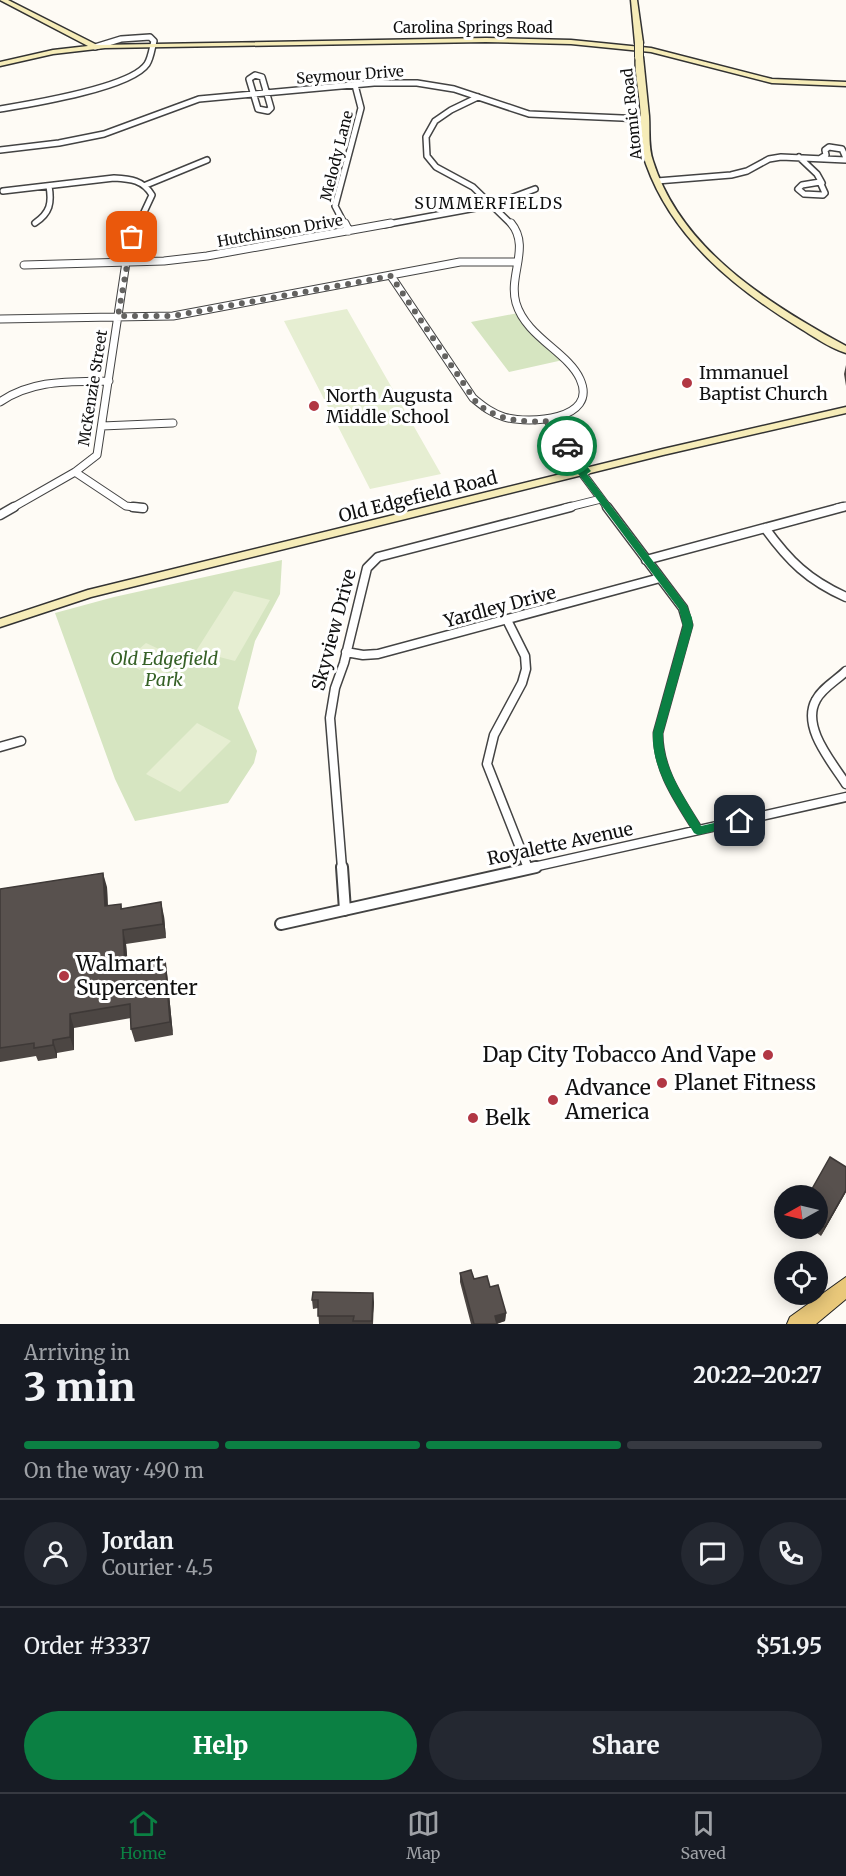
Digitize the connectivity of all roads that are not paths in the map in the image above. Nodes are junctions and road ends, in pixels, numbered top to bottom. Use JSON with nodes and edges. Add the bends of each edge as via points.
{"nodes":[{"id":1,"x":3,"y":0,"type":"edge"},
{"id":2,"x":634,"y":0,"type":"edge"},
{"id":3,"x":153,"y":45,"type":"junction"},
{"id":4,"x":95,"y":46,"type":"junction"},
{"id":5,"x":0,"y":64,"type":"edge"},
{"id":6,"x":846,"y":84,"type":"edge"},
{"id":7,"x":355,"y":85,"type":"junction"},
{"id":8,"x":267,"y":93,"type":"junction"},
{"id":9,"x":254,"y":94,"type":"junction"},
{"id":10,"x":478,"y":97,"type":"junction"},
{"id":11,"x":0,"y":109,"type":"edge"},
{"id":12,"x":645,"y":119,"type":"junction"},
{"id":13,"x":0,"y":150,"type":"edge"},
{"id":14,"x":799,"y":157,"type":"junction"},
{"id":15,"x":820,"y":158,"type":"junction"},
{"id":16,"x":846,"y":159,"type":"edge"},
{"id":17,"x":207,"y":160,"type":"dead end"},
{"id":18,"x":656,"y":178,"type":"junction"},
{"id":19,"x":822,"y":183,"type":"dead end"},
{"id":20,"x":146,"y":185,"type":"junction"},
{"id":21,"x":49,"y":186,"type":"junction"},
{"id":22,"x":535,"y":189,"type":"dead end"},
{"id":23,"x":3,"y":191,"type":"dead end"},
{"id":24,"x":492,"y":205,"type":"junction"},
{"id":25,"x":35,"y":223,"type":"dead end"},
{"id":26,"x":349,"y":231,"type":"junction"},
{"id":27,"x":126,"y":262,"type":"junction"},
{"id":28,"x":517,"y":262,"type":"junction"},
{"id":29,"x":24,"y":265,"type":"dead end"},
{"id":30,"x":391,"y":276,"type":"junction"},
{"id":31,"x":118,"y":316,"type":"junction"},
{"id":32,"x":0,"y":319,"type":"edge"},
{"id":33,"x":846,"y":350,"type":"edge"},
{"id":34,"x":108,"y":381,"type":"junction"},
{"id":35,"x":0,"y":402,"type":"edge"},
{"id":36,"x":846,"y":410,"type":"edge"},
{"id":37,"x":548,"y":421,"type":"junction"},
{"id":38,"x":173,"y":423,"type":"dead end"},
{"id":39,"x":102,"y":426,"type":"junction"},
{"id":40,"x":75,"y":472,"type":"junction"},
{"id":41,"x":584,"y":472,"type":"junction"},
{"id":42,"x":601,"y":499,"type":"junction"},
{"id":43,"x":846,"y":506,"type":"edge"},
{"id":44,"x":143,"y":508,"type":"dead end"},
{"id":45,"x":0,"y":514,"type":"edge"},
{"id":46,"x":765,"y":528,"type":"junction"},
{"id":47,"x":646,"y":560,"type":"junction"},
{"id":48,"x":660,"y":578,"type":"junction"},
{"id":49,"x":846,"y":597,"type":"edge"},
{"id":50,"x":507,"y":620,"type":"junction"},
{"id":51,"x":0,"y":623,"type":"edge"},
{"id":52,"x":346,"y":652,"type":"junction"},
{"id":53,"x":846,"y":671,"type":"edge"},
{"id":54,"x":21,"y":741,"type":"dead end"},
{"id":55,"x":0,"y":747,"type":"edge"},
{"id":56,"x":846,"y":784,"type":"edge"},
{"id":57,"x":846,"y":797,"type":"edge"},
{"id":58,"x":698,"y":830,"type":"junction"},
{"id":59,"x":528,"y":868,"type":"junction"},
{"id":60,"x":345,"y":910,"type":"junction"},
{"id":61,"x":280,"y":924,"type":"dead end"},
{"id":62,"x":846,"y":1287,"type":"edge"},
{"id":63,"x":797,"y":1324,"type":"edge"}],
"edges":[{"from":1,"to":4,"type":"street"},
{"from":2,"to":12,"type":"street","name":"Atomic Road","bridge":true},
{"from":3,"to":4,"type":"street","name":"Carolina Springs Road"},
{"from":3,"to":6,"type":"street","name":"Carolina Springs Road","via":[[571,42],[651,50],[762,79]]},
{"from":3,"to":11,"type":"street","via":[[147,64],[131,76],[51,102]]},
{"from":4,"to":5,"type":"street","name":"Carolina Springs Road"},
{"from":7,"to":8,"type":"street","name":"Seymour Drive"},
{"from":7,"to":10,"type":"street","name":"Seymour Drive","via":[[423,83]]},
{"from":7,"to":26,"type":"street","name":"Melody Lane","via":[[361,108],[335,206]]},
{"from":8,"to":9,"type":"street","name":"Seymour Drive"},
{"from":8,"to":9,"type":"street","via":[[271,108],[266,111],[258,109]]},
{"from":8,"to":9,"type":"street","via":[[262,77],[255,75],[249,79]]},
{"from":9,"to":13,"type":"street","name":"Seymour Drive","via":[[187,101],[106,134]]},
{"from":10,"to":12,"type":"street","name":"Seymour Drive","via":[[529,114]]},
{"from":10,"to":24,"type":"street","via":[[447,112],[432,125],[426,137],[427,155],[436,167],[466,181]]},
{"from":12,"to":18,"type":"street","name":"Atomic Road","via":[[649,162]]},
{"from":14,"to":15,"type":"street"},
{"from":14,"to":18,"type":"street","via":[[770,159],[731,175]]},
{"from":14,"to":19,"type":"street"},
{"from":15,"to":16,"type":"street"},
{"from":15,"to":16,"type":"street","via":[[829,147],[842,149]]},
{"from":17,"to":20,"type":"street"},
{"from":18,"to":33,"type":"street","name":"Atomic Road","via":[[688,232],[735,278],[775,308]]},
{"from":20,"to":21,"type":"street","via":[[119,178]]},
{"from":20,"to":27,"type":"street","name":"McKenzie Street","via":[[152,197],[132,237]]},
{"from":21,"to":23,"type":"street"},
{"from":21,"to":25,"type":"street","via":[[51,206]]},
{"from":22,"to":24,"type":"street","name":"Hutchinson Drive"},
{"from":24,"to":26,"type":"street","name":"Hutchinson Drive"},
{"from":24,"to":28,"type":"street","via":[[518,232]]},
{"from":26,"to":27,"type":"street","name":"Hutchinson Drive","via":[[193,259]]},
{"from":27,"to":29,"type":"street","name":"Hutchinson Drive"},
{"from":27,"to":31,"type":"street","name":"McKenzie Street"},
{"from":28,"to":30,"type":"street","via":[[460,262]]},
{"from":28,"to":37,"type":"street","via":[[514,289],[519,310],[576,373],[583,386],[578,404]]},
{"from":30,"to":31,"type":"street","via":[[173,316]]},
{"from":30,"to":37,"type":"street","via":[[480,406],[510,419]]},
{"from":31,"to":32,"type":"street"},
{"from":31,"to":34,"type":"street","name":"McKenzie Street"},
{"from":34,"to":35,"type":"street","via":[[31,386]]},
{"from":34,"to":39,"type":"street","name":"McKenzie Street"},
{"from":36,"to":41,"type":"street","name":"Old Edgefield Road"},
{"from":37,"to":41,"type":"street"},
{"from":38,"to":39,"type":"street"},
{"from":39,"to":40,"type":"street","name":"McKenzie Street","via":[[97,455]]},
{"from":40,"to":44,"type":"street","via":[[126,506]]},
{"from":40,"to":45,"type":"street","name":"McKenzie Street"},
{"from":41,"to":42,"type":"street"},
{"from":41,"to":51,"type":"street","name":"Old Edgefield Road","via":[[70,599]]},
{"from":42,"to":47,"type":"street"},
{"from":42,"to":52,"type":"street","name":"Skyview Drive","via":[[378,557],[365,572]]},
{"from":43,"to":46,"type":"street"},
{"from":46,"to":47,"type":"street"},
{"from":46,"to":49,"type":"street","via":[[798,570]]},
{"from":47,"to":48,"type":"street"},
{"from":48,"to":50,"type":"street","name":"Yardley Drive"},
{"from":48,"to":58,"type":"street","via":[[683,608],[688,626],[658,733],[658,750],[663,767]]},
{"from":50,"to":52,"type":"street","name":"Yardley Drive","via":[[378,654]]},
{"from":50,"to":59,"type":"street","via":[[525,656],[526,669],[494,735],[486,764]]},
{"from":52,"to":60,"type":"street","name":"Skyview Drive","via":[[330,718]]},
{"from":53,"to":56,"type":"street","via":[[816,700],[811,718],[814,731]]},
{"from":54,"to":55,"type":"street"},
{"from":57,"to":58,"type":"street","name":"Royalette Avenue"},
{"from":58,"to":59,"type":"street","name":"Royalette Avenue"},
{"from":59,"to":60,"type":"street","name":"Royalette Avenue"},
{"from":60,"to":61,"type":"street","name":"Royalette Avenue"},
{"from":62,"to":63,"type":"main road"}]}
